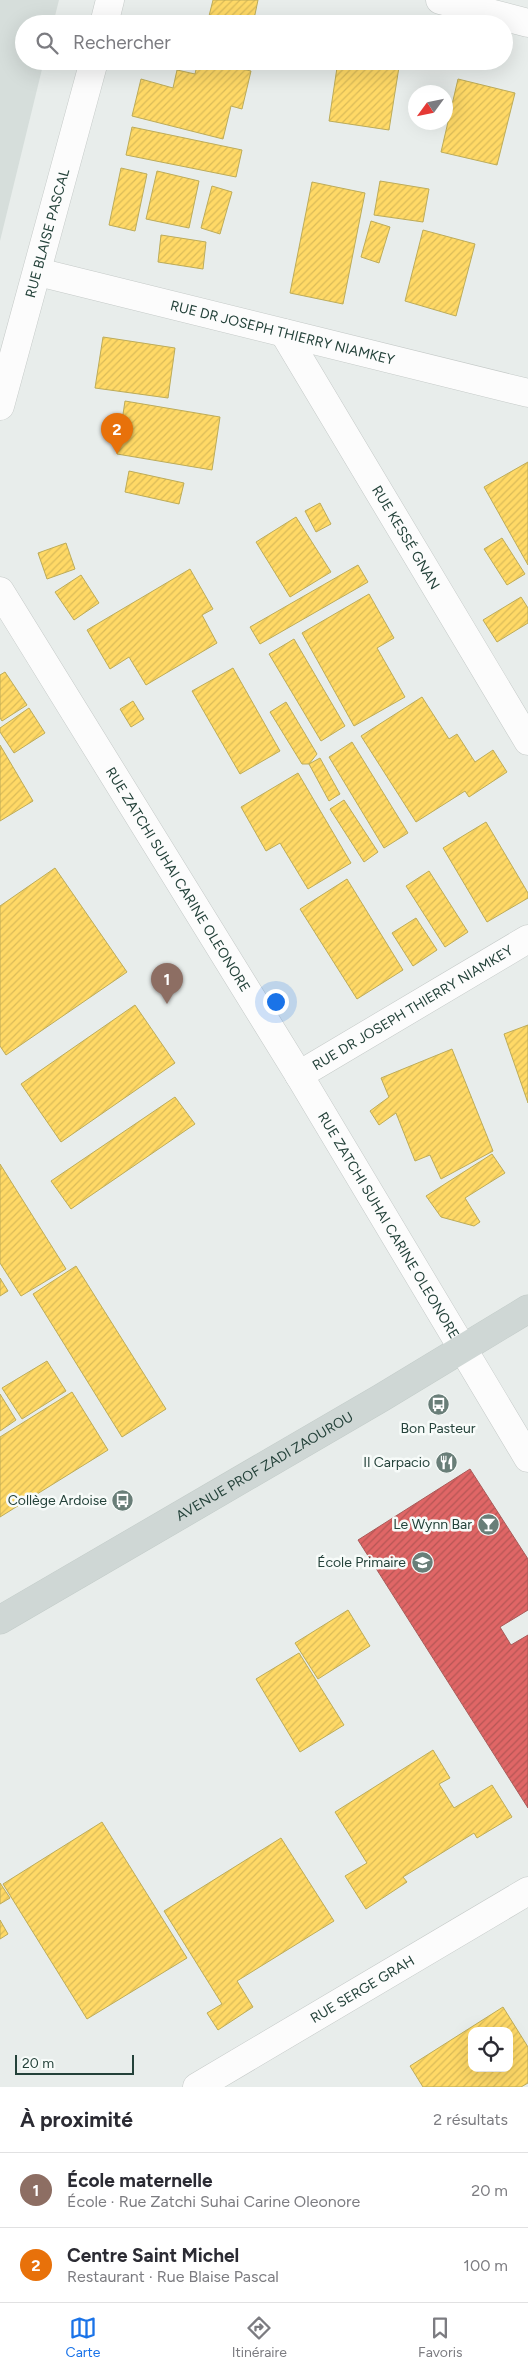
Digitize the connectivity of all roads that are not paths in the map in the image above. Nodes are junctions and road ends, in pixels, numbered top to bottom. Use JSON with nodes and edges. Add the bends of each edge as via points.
{"nodes":[{"id":1,"x":110,"y":0,"type":"edge"},
{"id":2,"x":440,"y":0,"type":"edge"},
{"id":3,"x":106,"y":15,"type":"edge"},
{"id":4,"x":497,"y":15,"type":"edge"},
{"id":5,"x":513,"y":19,"type":"edge"},
{"id":6,"x":528,"y":23,"type":"edge"},
{"id":7,"x":92,"y":70,"type":"edge"},
{"id":8,"x":38,"y":272,"type":"junction"},
{"id":9,"x":284,"y":333,"type":"junction"},
{"id":10,"x":528,"y":393,"type":"edge"},
{"id":11,"x":0,"y":406,"type":"edge"},
{"id":12,"x":0,"y":591,"type":"edge"},
{"id":13,"x":528,"y":740,"type":"edge"},
{"id":14,"x":528,"y":939,"type":"edge"},
{"id":15,"x":299,"y":1075,"type":"junction"},
{"id":16,"x":528,"y":1309,"type":"edge"},
{"id":17,"x":463,"y":1348,"type":"junction"},
{"id":18,"x":528,"y":1458,"type":"edge"},
{"id":19,"x":0,"y":1620,"type":"edge"},
{"id":20,"x":528,"y":1891,"type":"edge"},
{"id":21,"x":197,"y":2087,"type":"edge"}],
"edges":[{"from":1,"to":3,"type":"street"},
{"from":2,"to":4,"type":"street"},
{"from":5,"to":6,"type":"street"},
{"from":7,"to":8,"type":"street","name":"RUE BLAISE PASCAL"},
{"from":8,"to":9,"type":"street","name":"RUE DR JOSEPH THIERRY NIAMKEY"},
{"from":8,"to":11,"type":"street","name":"RUE BLAISE PASCAL"},
{"from":9,"to":10,"type":"street","name":"RUE DR JOSEPH THIERRY NIAMKEY"},
{"from":9,"to":13,"type":"street","name":"RUE KESSÉ GNAN"},
{"from":12,"to":15,"type":"street","name":"RUE ZATCHI SUHAI CARINE OLEONORE"},
{"from":14,"to":15,"type":"street","name":"RUE DR JOSEPH THIERRY NIAMKEY"},
{"from":15,"to":17,"type":"street","name":"RUE ZATCHI SUHAI CARINE OLEONORE"},
{"from":16,"to":17,"type":"main road","name":"AVENUE PROF ZADI ZAOUROU"},
{"from":17,"to":18,"type":"street","name":"RUE ZATCHI SUHAI CARINE OLEONORE"},
{"from":17,"to":19,"type":"main road","name":"AVENUE PROF ZADI ZAOUROU"},
{"from":20,"to":21,"type":"street","name":"RUE SERGE GRAH"}]}
